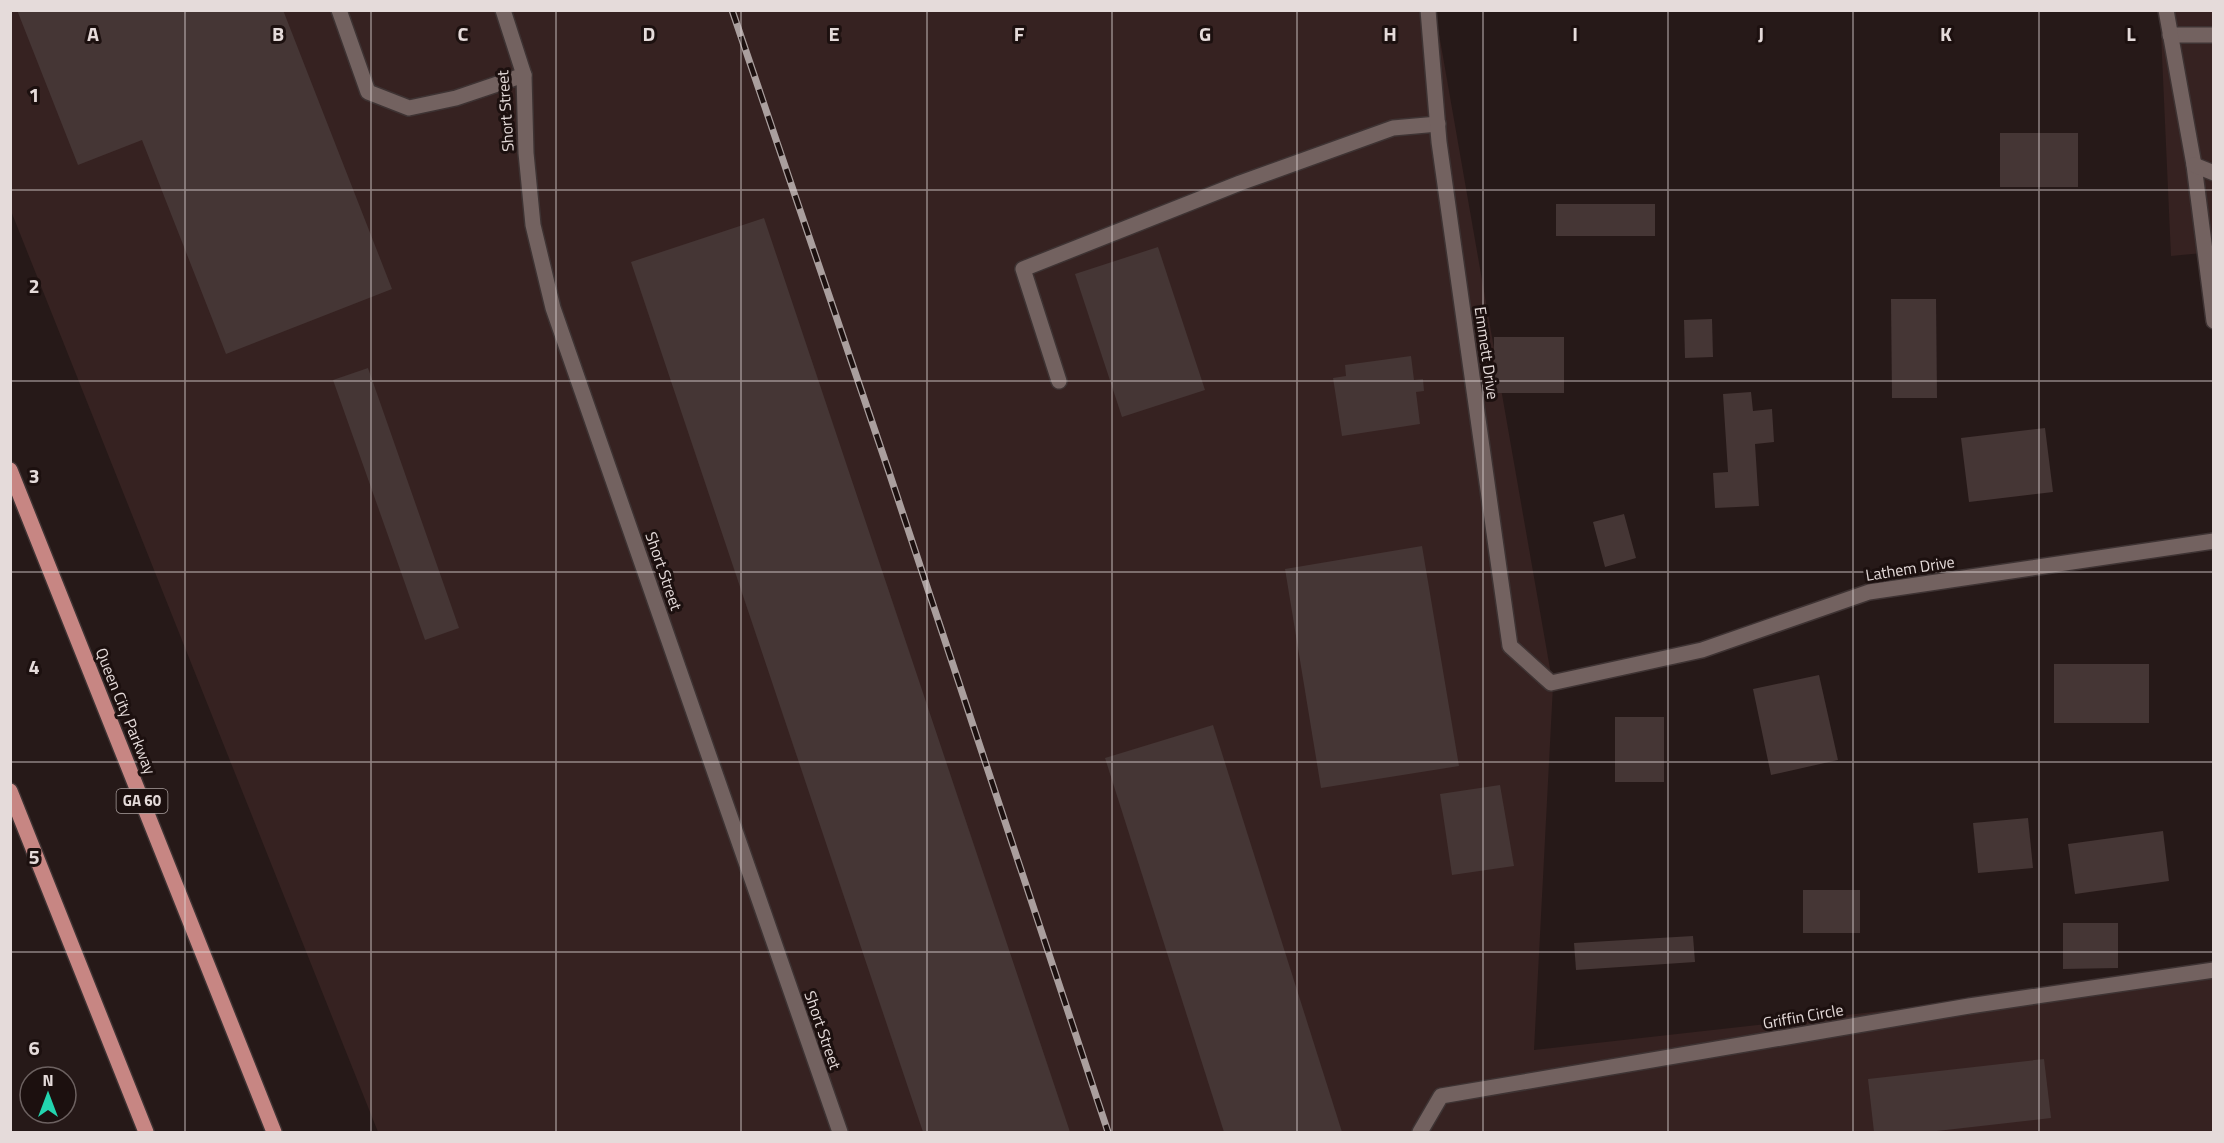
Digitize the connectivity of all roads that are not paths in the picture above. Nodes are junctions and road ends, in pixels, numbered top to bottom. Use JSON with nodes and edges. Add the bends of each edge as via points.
{"nodes":[{"id":1,"x":339,"y":10,"type":"edge"},
{"id":2,"x":503,"y":10,"type":"edge"},
{"id":3,"x":1428,"y":10,"type":"edge"},
{"id":4,"x":2166,"y":10,"type":"edge"},
{"id":5,"x":2170,"y":35,"type":"junction"},
{"id":6,"x":2214,"y":35,"type":"edge"},
{"id":7,"x":524,"y":75,"type":"junction"},
{"id":8,"x":1438,"y":124,"type":"junction"},
{"id":9,"x":2194,"y":165,"type":"junction"},
{"id":10,"x":2214,"y":173,"type":"edge"},
{"id":11,"x":2214,"y":321,"type":"edge"},
{"id":12,"x":1059,"y":381,"type":"dead end"},
{"id":13,"x":10,"y":470,"type":"edge"},
{"id":14,"x":2214,"y":541,"type":"edge"},
{"id":15,"x":1551,"y":682,"type":"joint"},
{"id":16,"x":10,"y":791,"type":"edge"},
{"id":17,"x":2214,"y":970,"type":"edge"},
{"id":18,"x":146,"y":1132,"type":"edge"},
{"id":19,"x":274,"y":1132,"type":"edge"},
{"id":20,"x":840,"y":1132,"type":"edge"},
{"id":21,"x":1420,"y":1132,"type":"edge"}],
"edges":[{"from":1,"to":7,"type":"street","via":[[368,92],[409,108],[456,98]]},
{"from":2,"to":7,"type":"street","name":"Short Street"},
{"from":3,"to":8,"type":"street","name":"Emmett Drive"},
{"from":4,"to":5,"type":"street"},
{"from":5,"to":6,"type":"street"},
{"from":5,"to":9,"type":"street"},
{"from":7,"to":20,"type":"street","name":"Short Street","via":[[532,225],[554,308]]},
{"from":8,"to":12,"type":"street","via":[[1393,128],[1240,183],[1023,269]]},
{"from":8,"to":15,"type":"street","name":"Emmett Drive","via":[[1510,646]]},
{"from":9,"to":10,"type":"street"},
{"from":9,"to":11,"type":"street"},
{"from":13,"to":19,"type":"main road","name":"Queen City Parkway","number":"GA 60"},
{"from":14,"to":15,"type":"street","name":"Lathem Drive","via":[[1869,592],[1702,650]]},
{"from":16,"to":18,"type":"main road"},
{"from":17,"to":21,"type":"street","name":"Griffin Circle","via":[[1969,1006],[1441,1096]]}]}
